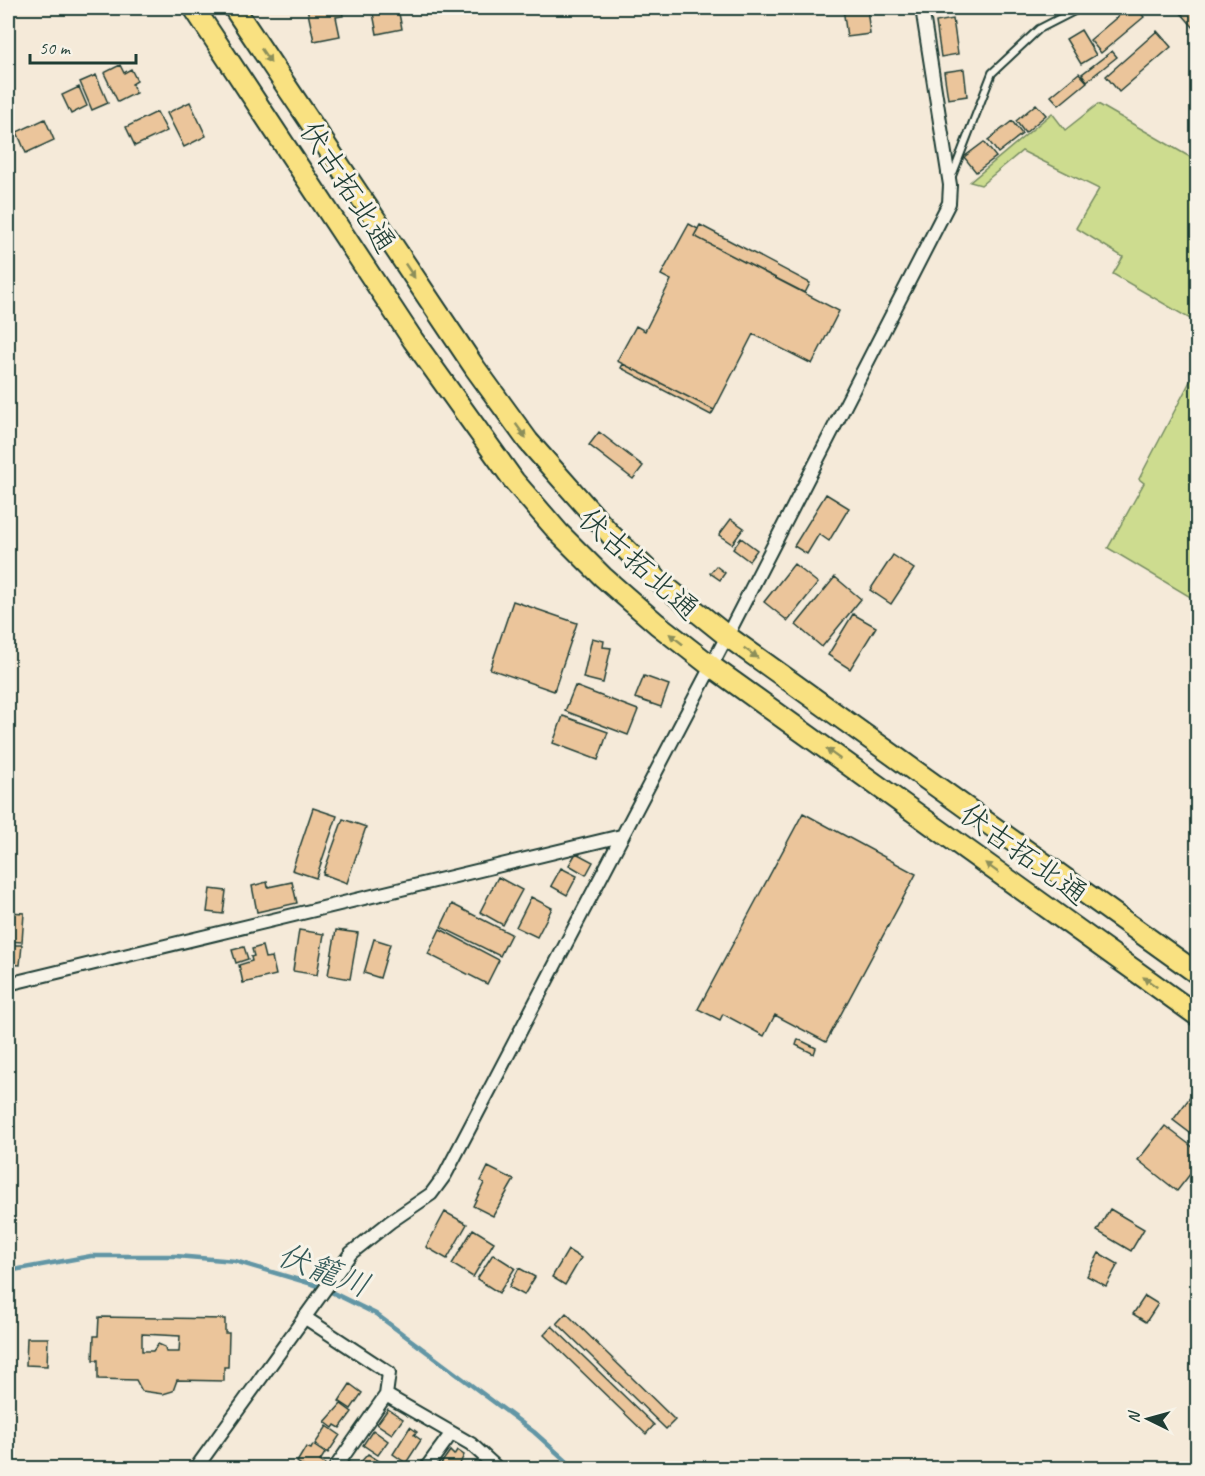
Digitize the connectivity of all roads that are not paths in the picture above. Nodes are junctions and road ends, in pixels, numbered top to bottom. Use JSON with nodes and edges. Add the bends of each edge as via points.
{"nodes":[{"id":1,"x":194,"y":8,"type":"edge"},
{"id":2,"x":234,"y":8,"type":"edge"},
{"id":3,"x":922,"y":8,"type":"edge"},
{"id":4,"x":1080,"y":8,"type":"edge"},
{"id":5,"x":950,"y":185,"type":"junction"},
{"id":6,"x":727,"y":636,"type":"junction"},
{"id":7,"x":711,"y":666,"type":"junction"},
{"id":8,"x":621,"y":836,"type":"junction"},
{"id":9,"x":1197,"y":974,"type":"edge"},
{"id":10,"x":8,"y":984,"type":"edge"},
{"id":11,"x":1197,"y":1016,"type":"edge"},
{"id":12,"x":307,"y":1313,"type":"junction"},
{"id":13,"x":387,"y":1395,"type":"junction"},
{"id":14,"x":451,"y":1434,"type":"junction"},
{"id":15,"x":196,"y":1468,"type":"edge"},
{"id":16,"x":335,"y":1468,"type":"edge"},
{"id":17,"x":426,"y":1468,"type":"edge"},
{"id":18,"x":497,"y":1468,"type":"edge"}],
"edges":[{"from":7,"to":1,"type":"main road","name":"伏古拓北通","one_way":true,"via":[[603,577],[514,481],[407,331]]},
{"from":2,"to":6,"type":"main road","name":"伏古拓北通","one_way":true,"via":[[528,441],[611,535],[661,583]]},
{"from":3,"to":5,"type":"street"},
{"from":4,"to":5,"type":"lane","via":[[1039,30],[992,73],[955,163]]},
{"from":5,"to":6,"type":"street","via":[[949,203]]},
{"from":6,"to":7,"type":"street"},
{"from":6,"to":9,"type":"main road","name":"伏古拓北通","one_way":true},
{"from":7,"to":8,"type":"street"},
{"from":11,"to":7,"type":"main road","name":"伏古拓北通","one_way":true},
{"from":8,"to":10,"type":"street"},
{"from":8,"to":12,"type":"street","via":[[445,1174],[431,1194],[351,1253]]},
{"from":12,"to":13,"type":"street","via":[[389,1373]]},
{"from":12,"to":15,"type":"street"},
{"from":13,"to":14,"type":"street"},
{"from":13,"to":16,"type":"street"},
{"from":14,"to":17,"type":"street"},
{"from":14,"to":18,"type":"street","via":[[471,1444]]}]}
